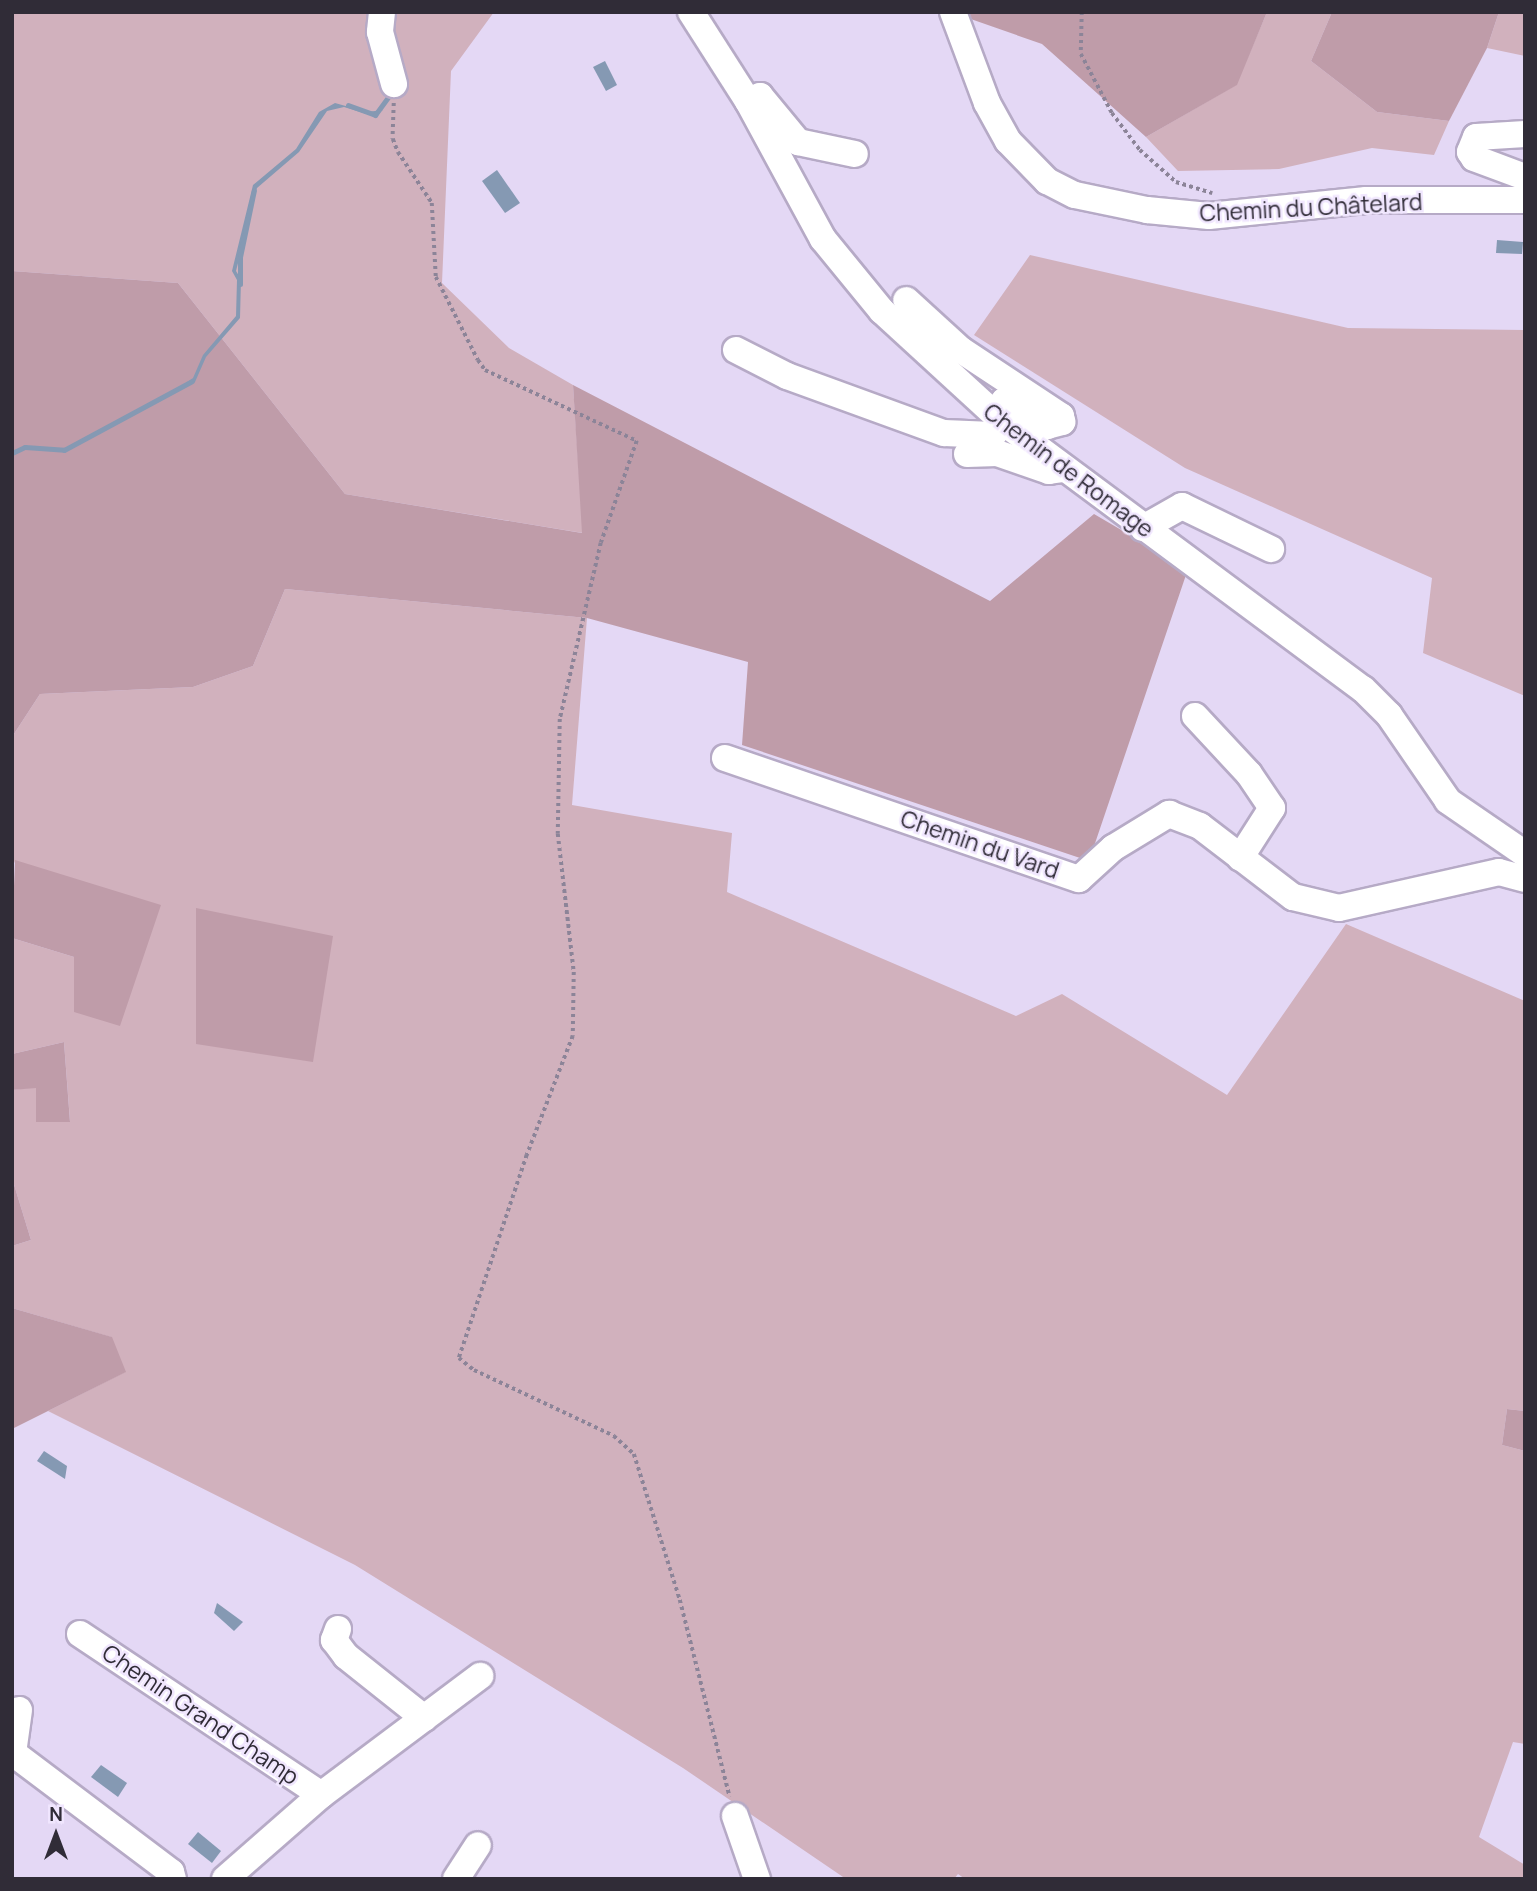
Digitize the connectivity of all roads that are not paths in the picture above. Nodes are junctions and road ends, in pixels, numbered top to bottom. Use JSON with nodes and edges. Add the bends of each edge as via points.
{"nodes":[{"id":1,"x":382,"y":12,"type":"edge"},
{"id":2,"x":691,"y":12,"type":"edge"},
{"id":3,"x":953,"y":12,"type":"edge"},
{"id":4,"x":394,"y":84,"type":"road end"},
{"id":5,"x":748,"y":101,"type":"junction"},
{"id":6,"x":1525,"y":134,"type":"edge"},
{"id":7,"x":855,"y":154,"type":"dead end"},
{"id":8,"x":1525,"y":177,"type":"edge"},
{"id":9,"x":1525,"y":200,"type":"edge"},
{"id":10,"x":906,"y":300,"type":"dead end"},
{"id":11,"x":736,"y":350,"type":"dead end"},
{"id":12,"x":1003,"y":422,"type":"junction"},
{"id":13,"x":967,"y":454,"type":"dead end"},
{"id":14,"x":1065,"y":468,"type":"junction"},
{"id":15,"x":1143,"y":528,"type":"junction"},
{"id":16,"x":1271,"y":550,"type":"dead end"},
{"id":17,"x":1195,"y":716,"type":"dead end"},
{"id":18,"x":725,"y":758,"type":"dead end"},
{"id":19,"x":1525,"y":854,"type":"edge"},
{"id":20,"x":1240,"y":858,"type":"junction"},
{"id":21,"x":1525,"y":879,"type":"edge"},
{"id":22,"x":338,"y":1629,"type":"dead end"},
{"id":23,"x":80,"y":1634,"type":"dead end"},
{"id":24,"x":480,"y":1676,"type":"dead end"},
{"id":25,"x":19,"y":1710,"type":"dead end"},
{"id":26,"x":424,"y":1718,"type":"junction"},
{"id":27,"x":321,"y":1794,"type":"junction"},
{"id":28,"x":735,"y":1816,"type":"road end"},
{"id":29,"x":478,"y":1845,"type":"dead end"},
{"id":30,"x":173,"y":1879,"type":"edge"},
{"id":31,"x":225,"y":1879,"type":"edge"},
{"id":32,"x":456,"y":1879,"type":"edge"},
{"id":33,"x":757,"y":1879,"type":"edge"}],
"edges":[{"from":1,"to":4,"type":"street","via":[[380,32]]},
{"from":2,"to":5,"type":"street","name":"Chemin de Romage"},
{"from":3,"to":9,"type":"street","name":"Chemin du Châtelard","via":[[997,122],[1028,165],[1075,195],[1147,210],[1209,216],[1366,200]]},
{"from":5,"to":7,"type":"street","via":[[760,96],[798,142]]},
{"from":5,"to":12,"type":"street","name":"Chemin de Romage","via":[[823,239],[881,311]]},
{"from":6,"to":8,"type":"street","via":[[1476,136],[1470,152],[1474,159]]},
{"from":10,"to":12,"type":"street","via":[[961,350],[1061,416],[1062,422],[1047,426],[1004,401],[997,411]]},
{"from":11,"to":12,"type":"street","via":[[787,376],[944,433],[993,436]]},
{"from":12,"to":14,"type":"street","name":"Chemin de Romage"},
{"from":13,"to":14,"type":"street","via":[[997,453],[1049,471]]},
{"from":14,"to":15,"type":"street","name":"Chemin de Romage"},
{"from":15,"to":16,"type":"street","via":[[1182,506]]},
{"from":15,"to":19,"type":"street","name":"Chemin de Romage","via":[[1223,581],[1363,689],[1396,724],[1448,801]]},
{"from":17,"to":20,"type":"street","via":[[1249,774],[1272,808]]},
{"from":18,"to":20,"type":"street","name":"Chemin du Vard","via":[[1079,879],[1113,848],[1169,814],[1200,827]]},
{"from":20,"to":21,"type":"street","name":"Chemin du Vard","via":[[1293,897],[1339,908],[1499,872]]},
{"from":22,"to":26,"type":"street","via":[[334,1640],[346,1656]]},
{"from":23,"to":27,"type":"street","name":"Chemin Grand Champ"},
{"from":24,"to":26,"type":"street","name":"Chemin Grand Champ"},
{"from":25,"to":30,"type":"street","via":[[13,1753],[171,1872]]},
{"from":26,"to":27,"type":"street","name":"Chemin Grand Champ"},
{"from":27,"to":31,"type":"street","name":"Chemin Grand Champ"},
{"from":28,"to":33,"type":"street"},
{"from":29,"to":32,"type":"street"}]}
